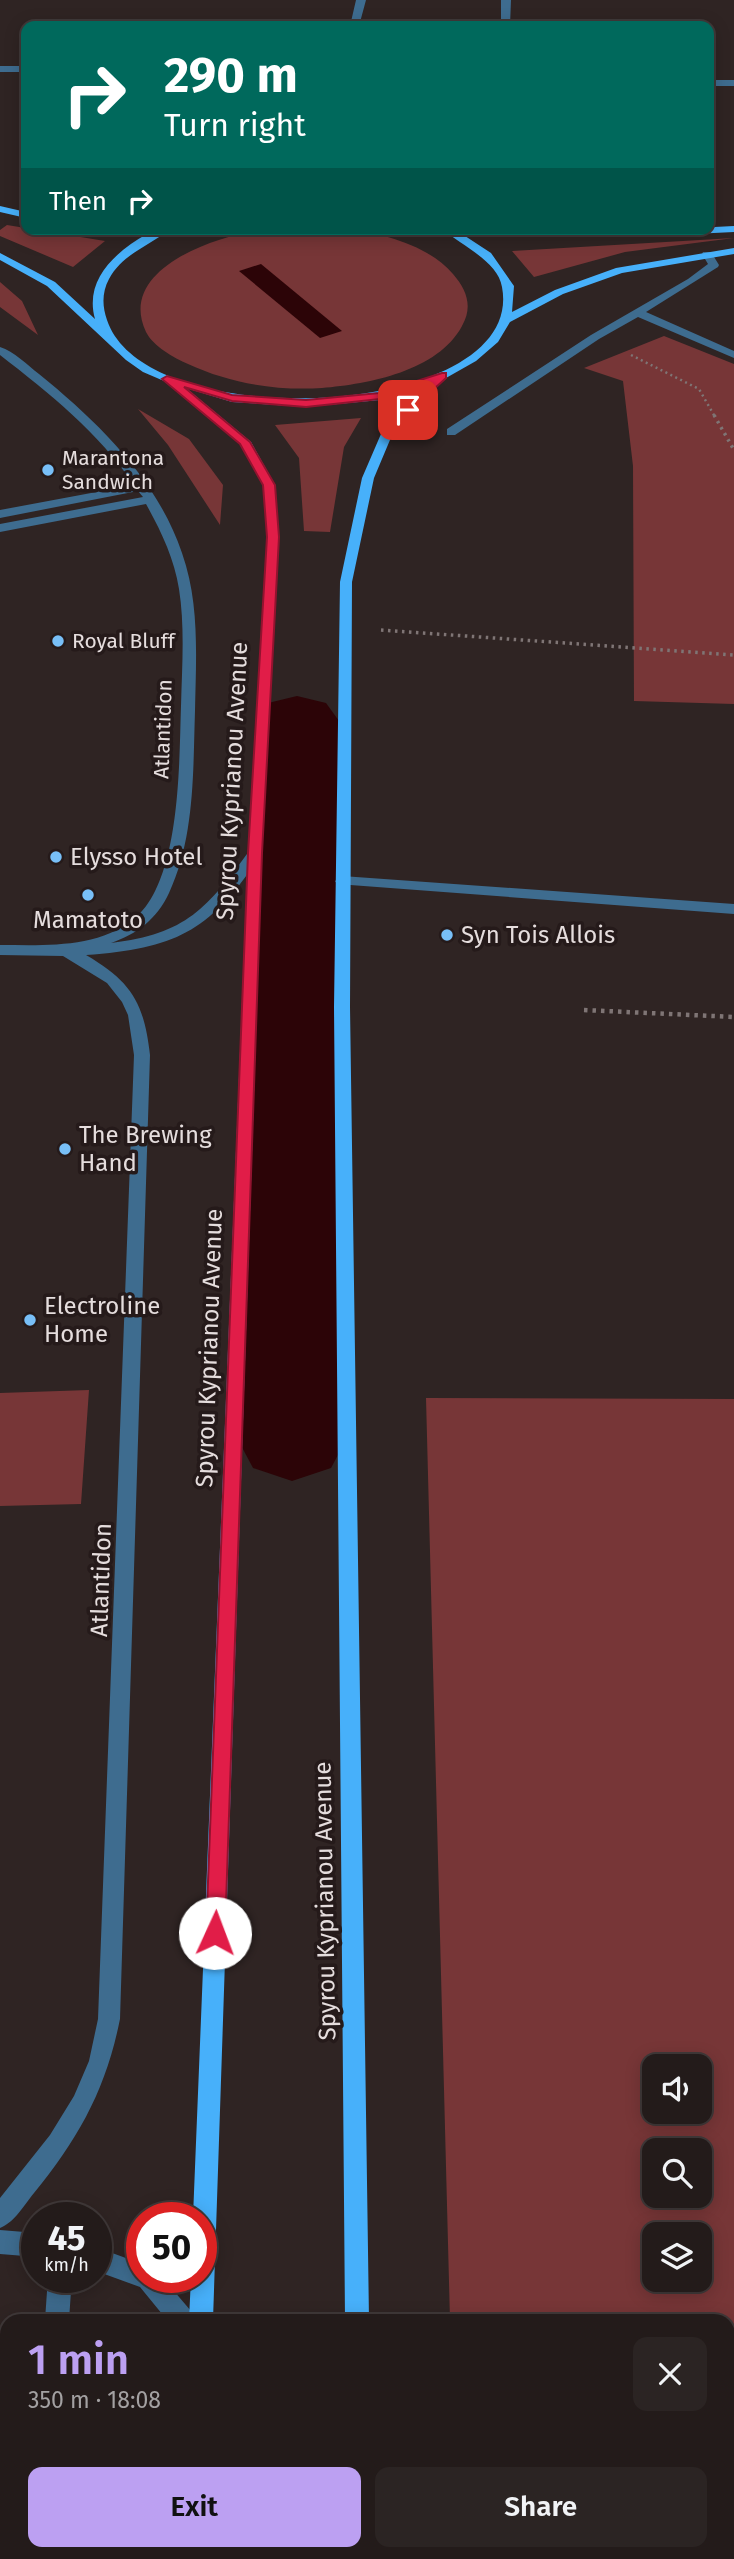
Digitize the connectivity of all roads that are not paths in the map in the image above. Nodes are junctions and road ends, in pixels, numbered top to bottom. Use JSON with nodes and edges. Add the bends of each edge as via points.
{"nodes":[{"id":1,"x":361,"y":0,"type":"edge"},
{"id":2,"x":506,"y":0,"type":"edge"},
{"id":3,"x":355,"y":21,"type":"edge"},
{"id":4,"x":506,"y":21,"type":"edge"},
{"id":5,"x":0,"y":69,"type":"edge"},
{"id":6,"x":21,"y":69,"type":"edge"},
{"id":7,"x":714,"y":83,"type":"edge"},
{"id":8,"x":734,"y":83,"type":"edge"},
{"id":9,"x":0,"y":209,"type":"edge"},
{"id":10,"x":21,"y":214,"type":"edge"},
{"id":11,"x":734,"y":229,"type":"edge"},
{"id":12,"x":714,"y":230,"type":"edge"},
{"id":13,"x":155,"y":235,"type":"edge"},
{"id":14,"x":457,"y":235,"type":"edge"},
{"id":15,"x":529,"y":235,"type":"edge"},
{"id":16,"x":633,"y":235,"type":"edge"},
{"id":17,"x":734,"y":251,"type":"edge"},
{"id":18,"x":707,"y":254,"type":"junction"},
{"id":19,"x":0,"y":256,"type":"edge"},
{"id":20,"x":637,"y":312,"type":"junction"},
{"id":21,"x":506,"y":320,"type":"junction"},
{"id":22,"x":106,"y":333,"type":"junction"},
{"id":23,"x":0,"y":350,"type":"edge"},
{"id":24,"x":734,"y":355,"type":"edge"},
{"id":25,"x":442,"y":376,"type":"junction"},
{"id":26,"x":167,"y":379,"type":"junction"},
{"id":27,"x":451,"y":432,"type":"dead end"},
{"id":28,"x":141,"y":487,"type":"junction"},
{"id":29,"x":149,"y":500,"type":"junction"},
{"id":30,"x":0,"y":514,"type":"edge"},
{"id":31,"x":0,"y":528,"type":"edge"},
{"id":32,"x":255,"y":853,"type":"junction"},
{"id":33,"x":342,"y":881,"type":"junction"},
{"id":34,"x":734,"y":909,"type":"edge"},
{"id":35,"x":0,"y":950,"type":"edge"},
{"id":36,"x":65,"y":950,"type":"junction"},
{"id":37,"x":0,"y":2216,"type":"edge"},
{"id":38,"x":0,"y":2242,"type":"edge"},
{"id":39,"x":21,"y":2244,"type":"edge"},
{"id":40,"x":59,"y":2293,"type":"edge"},
{"id":41,"x":160,"y":2293,"type":"edge"},
{"id":42,"x":57,"y":2314,"type":"edge"},
{"id":43,"x":177,"y":2314,"type":"edge"},
{"id":44,"x":201,"y":2314,"type":"edge"},
{"id":45,"x":357,"y":2314,"type":"edge"}],
"edges":[{"from":1,"to":3,"type":"street"},
{"from":2,"to":4,"type":"street"},
{"from":5,"to":6,"type":"street"},
{"from":7,"to":8,"type":"street"},
{"from":9,"to":10,"type":"main road"},
{"from":11,"to":12,"type":"main road"},
{"from":13,"to":22,"type":"main road","via":[[126,253],[104,278],[97,306]]},
{"from":14,"to":21,"type":"main road","via":[[487,255],[508,286]]},
{"from":15,"to":16,"type":"main road"},
{"from":17,"to":18,"type":"main road"},
{"from":18,"to":20,"type":"street","via":[[714,265]]},
{"from":18,"to":21,"type":"main road","via":[[620,270],[559,292]]},
{"from":19,"to":22,"type":"main road","via":[[51,284]]},
{"from":20,"to":24,"type":"street"},
{"from":20,"to":27,"type":"street"},
{"from":21,"to":25,"type":"main road","via":[[494,340]]},
{"from":22,"to":26,"type":"main road","via":[[130,358]]},
{"from":23,"to":28,"type":"street","name":"Atlantidon","via":[[88,421]]},
{"from":25,"to":26,"type":"main road","via":[[380,396],[306,403],[232,398]]},
{"from":25,"to":33,"type":"main road","name":"Spyrou Kyprianou Avenue","via":[[390,427],[368,478],[346,582]]},
{"from":26,"to":32,"type":"main road","name":"Spyrou Kyprianou Avenue","via":[[244,442],[269,485],[273,537]]},
{"from":28,"to":29,"type":"street","name":"Atlantidon"},
{"from":28,"to":30,"type":"street"},
{"from":29,"to":31,"type":"street"},
{"from":29,"to":36,"type":"street","name":"Atlantidon","via":[[176,553],[190,631],[181,825],[165,884],[145,918],[126,932]]},
{"from":32,"to":36,"type":"street","name":"Atlantidon","via":[[217,904],[194,922],[136,946]]},
{"from":32,"to":44,"type":"main road","name":"Spyrou Kyprianou Avenue"},
{"from":33,"to":34,"type":"street"},
{"from":33,"to":45,"type":"main road","name":"Spyrou Kyprianou Avenue"},
{"from":35,"to":36,"type":"street","name":"Atlantidon"},
{"from":36,"to":37,"type":"street","name":"Atlantidon","via":[[123,988],[134,1004],[142,1055],[109,2019],[100,2061],[71,2125]]},
{"from":38,"to":39,"type":"street"},
{"from":40,"to":42,"type":"street"},
{"from":41,"to":43,"type":"street"}]}
